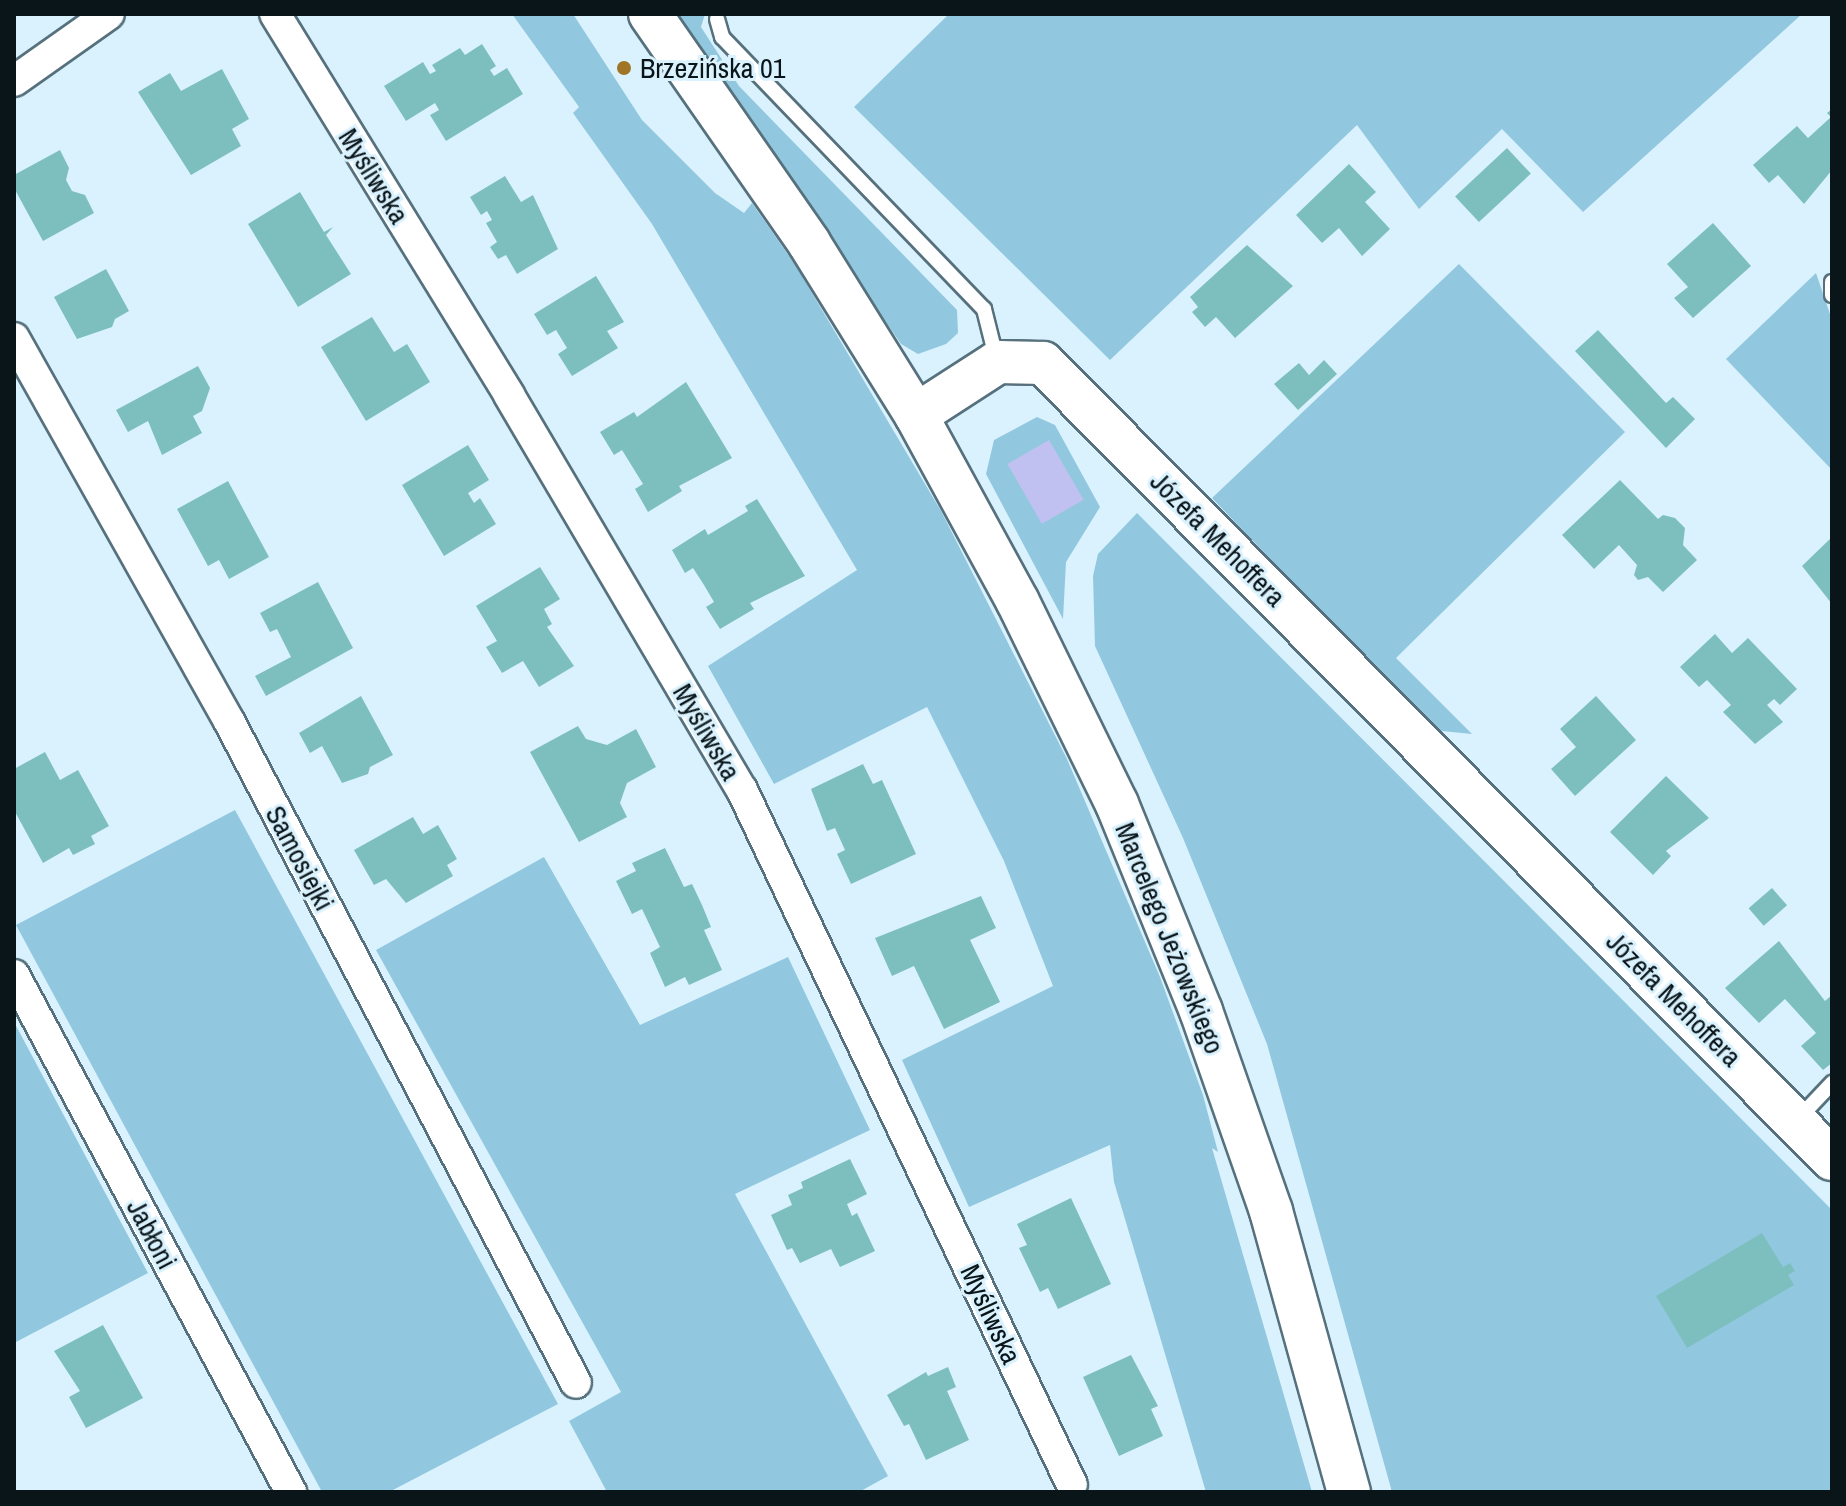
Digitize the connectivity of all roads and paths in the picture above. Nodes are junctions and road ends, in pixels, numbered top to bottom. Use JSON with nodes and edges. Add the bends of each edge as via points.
{"nodes":[{"id":1,"x":109,"y":14,"type":"edge"},
{"id":2,"x":275,"y":14,"type":"edge"},
{"id":3,"x":650,"y":14,"type":"edge"},
{"id":4,"x":717,"y":19,"type":"dead end"},
{"id":5,"x":14,"y":81,"type":"edge"},
{"id":6,"x":1832,"y":282,"type":"edge"},
{"id":7,"x":1832,"y":295,"type":"edge"},
{"id":8,"x":14,"y":338,"type":"edge"},
{"id":9,"x":998,"y":362,"type":"junction"},
{"id":10,"x":916,"y":415,"type":"junction"},
{"id":11,"x":14,"y":975,"type":"edge"},
{"id":12,"x":1832,"y":1083,"type":"edge"},
{"id":13,"x":1795,"y":1122,"type":"junction"},
{"id":14,"x":1832,"y":1159,"type":"edge"},
{"id":15,"x":576,"y":1383,"type":"dead end"},
{"id":16,"x":1072,"y":1485,"type":"dead end"},
{"id":17,"x":291,"y":1492,"type":"edge"},
{"id":18,"x":1349,"y":1492,"type":"edge"}],
"edges":[{"from":1,"to":5,"type":"street"},
{"from":2,"to":16,"type":"street","name":"Myśliwska","via":[[509,395],[742,790]]},
{"from":3,"to":10,"type":"street","via":[[809,243]]},
{"from":4,"to":9,"type":"lane","via":[[722,37],[984,309]]},
{"from":6,"to":7,"type":"lane"},
{"from":8,"to":15,"type":"street","name":"Samosiejki","via":[[229,721]]},
{"from":9,"to":10,"type":"street"},
{"from":9,"to":13,"type":"street","name":"Józefa Mehoffera","via":[[1043,363]]},
{"from":10,"to":18,"type":"street","name":"Marcelego Jeżowskiego","via":[[1018,602],[1123,819],[1227,1084],[1325,1397]]},
{"from":11,"to":17,"type":"street","name":"Jabłoni"},
{"from":12,"to":13,"type":"lane"},
{"from":13,"to":14,"type":"street","name":"Józefa Mehoffera"}]}
